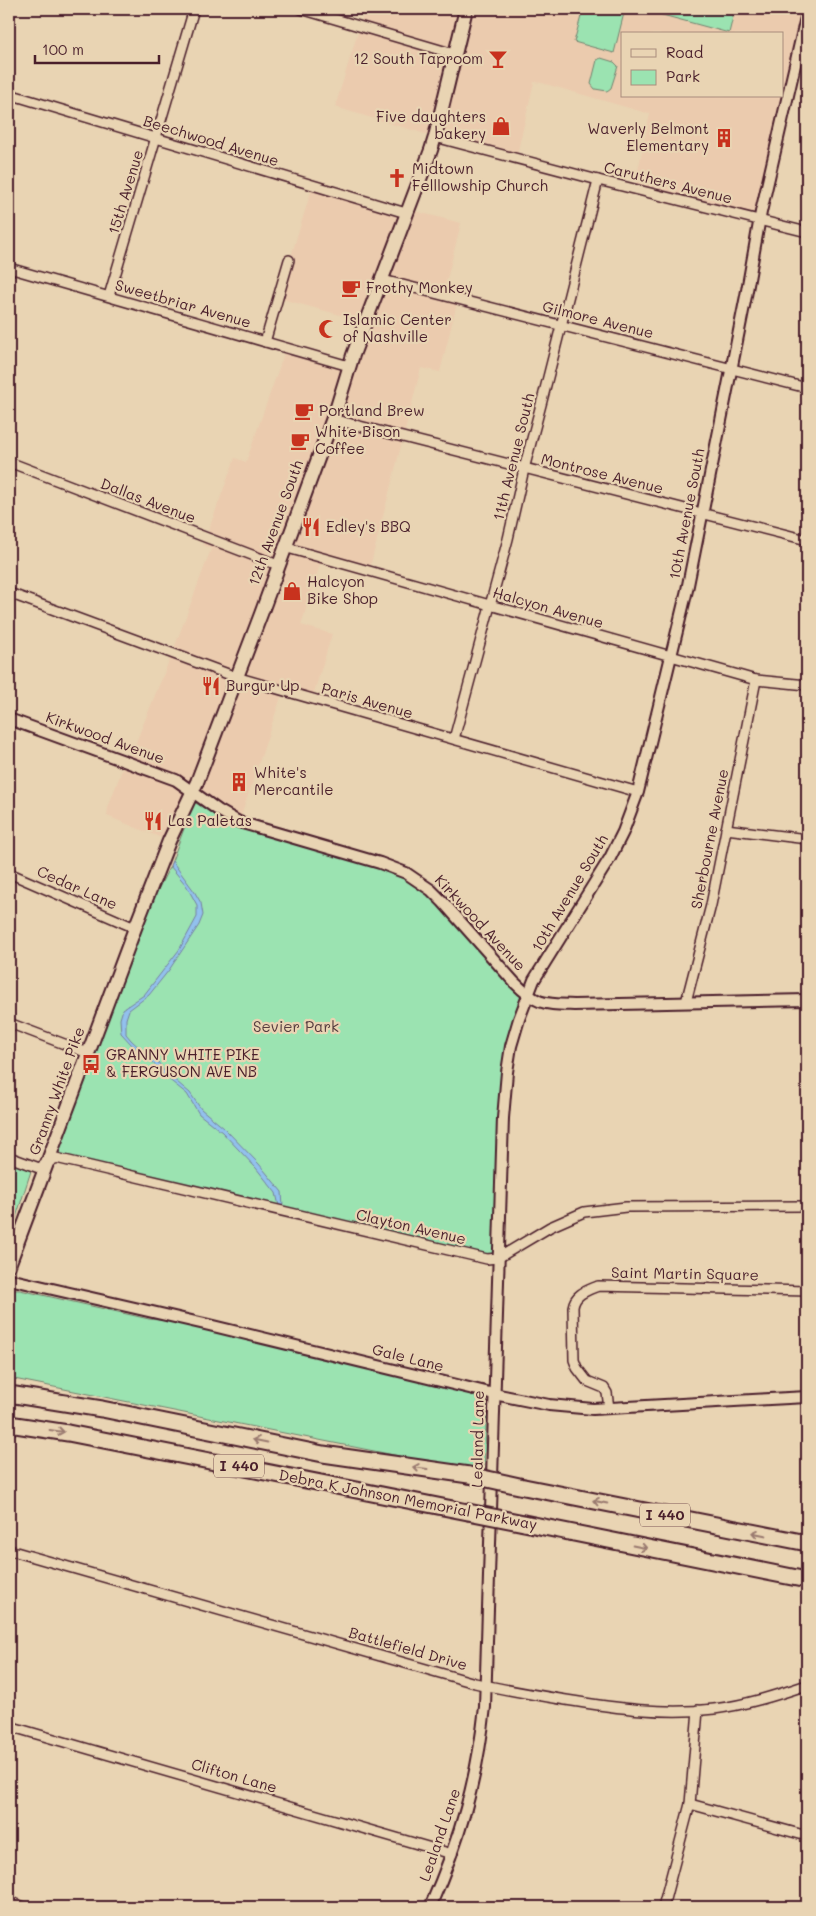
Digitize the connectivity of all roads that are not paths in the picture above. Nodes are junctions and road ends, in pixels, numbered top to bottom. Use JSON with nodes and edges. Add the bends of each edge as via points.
{"nodes":[{"id":1,"x":194,"y":9,"type":"edge"},
{"id":2,"x":301,"y":9,"type":"edge"},
{"id":3,"x":466,"y":9,"type":"edge"},
{"id":4,"x":807,"y":13,"type":"edge"},
{"id":5,"x":454,"y":54,"type":"junction"},
{"id":6,"x":797,"y":56,"type":"junction"},
{"id":7,"x":807,"y":59,"type":"edge"},
{"id":8,"x":9,"y":94,"type":"edge"},
{"id":9,"x":435,"y":137,"type":"junction"},
{"id":10,"x":156,"y":139,"type":"junction"},
{"id":11,"x":598,"y":180,"type":"junction"},
{"id":12,"x":406,"y":213,"type":"junction"},
{"id":13,"x":760,"y":219,"type":"junction"},
{"id":14,"x":807,"y":232,"type":"edge"},
{"id":15,"x":289,"y":260,"type":"dead end"},
{"id":16,"x":9,"y":268,"type":"edge"},
{"id":17,"x":383,"y":280,"type":"junction"},
{"id":18,"x":109,"y":296,"type":"junction"},
{"id":19,"x":561,"y":325,"type":"junction"},
{"id":20,"x":265,"y":342,"type":"junction"},
{"id":21,"x":349,"y":366,"type":"junction"},
{"id":22,"x":732,"y":368,"type":"junction"},
{"id":23,"x":807,"y":388,"type":"edge"},
{"id":24,"x":332,"y":419,"type":"junction"},
{"id":25,"x":9,"y":462,"type":"edge"},
{"id":26,"x":524,"y":469,"type":"junction"},
{"id":27,"x":702,"y":512,"type":"junction"},
{"id":28,"x":807,"y":540,"type":"edge"},
{"id":29,"x":284,"y":548,"type":"junction"},
{"id":30,"x":278,"y":566,"type":"junction"},
{"id":31,"x":9,"y":593,"type":"edge"},
{"id":32,"x":489,"y":606,"type":"junction"},
{"id":33,"x":670,"y":657,"type":"junction"},
{"id":34,"x":236,"y":678,"type":"junction"},
{"id":35,"x":756,"y":680,"type":"junction"},
{"id":36,"x":807,"y":685,"type":"edge"},
{"id":37,"x":9,"y":719,"type":"edge"},
{"id":38,"x":454,"y":739,"type":"junction"},
{"id":39,"x":192,"y":790,"type":"junction"},
{"id":40,"x":638,"y":792,"type":"junction"},
{"id":41,"x":726,"y":829,"type":"junction"},
{"id":42,"x":807,"y":838,"type":"edge"},
{"id":43,"x":9,"y":873,"type":"edge"},
{"id":44,"x":135,"y":928,"type":"junction"},
{"id":45,"x":529,"y":996,"type":"junction"},
{"id":46,"x":807,"y":1000,"type":"edge"},
{"id":47,"x":686,"y":1002,"type":"junction"},
{"id":48,"x":9,"y":1023,"type":"edge"},
{"id":49,"x":88,"y":1053,"type":"junction"},
{"id":50,"x":9,"y":1157,"type":"edge"},
{"id":51,"x":48,"y":1162,"type":"junction"},
{"id":52,"x":807,"y":1206,"type":"edge"},
{"id":53,"x":498,"y":1258,"type":"junction"},
{"id":54,"x":9,"y":1265,"type":"edge"},
{"id":55,"x":9,"y":1279,"type":"edge"},
{"id":56,"x":807,"y":1291,"type":"edge"},
{"id":57,"x":9,"y":1394,"type":"edge"},
{"id":58,"x":494,"y":1394,"type":"junction"},
{"id":59,"x":807,"y":1397,"type":"edge"},
{"id":60,"x":608,"y":1408,"type":"junction"},
{"id":61,"x":9,"y":1424,"type":"edge"},
{"id":62,"x":807,"y":1543,"type":"edge"},
{"id":63,"x":9,"y":1550,"type":"edge"},
{"id":64,"x":807,"y":1580,"type":"edge"},
{"id":65,"x":807,"y":1685,"type":"edge"},
{"id":66,"x":487,"y":1686,"type":"junction"},
{"id":67,"x":698,"y":1710,"type":"junction"},
{"id":68,"x":9,"y":1726,"type":"edge"},
{"id":69,"x":690,"y":1804,"type":"junction"},
{"id":70,"x":807,"y":1836,"type":"edge"},
{"id":71,"x":452,"y":1854,"type":"junction"},
{"id":72,"x":9,"y":1902,"type":"edge"},
{"id":73,"x":24,"y":1907,"type":"edge"},
{"id":74,"x":430,"y":1907,"type":"edge"},
{"id":75,"x":663,"y":1907,"type":"edge"}],
"edges":[{"from":1,"to":10,"type":"street","name":"15th Avenue"},
{"from":2,"to":5,"type":"street"},
{"from":3,"to":5,"type":"main road","name":"12th Avenue South"},
{"from":4,"to":6,"type":"street","name":"10th Avenue South"},
{"from":5,"to":9,"type":"main road","name":"12th Avenue South"},
{"from":6,"to":7,"type":"street"},
{"from":6,"to":13,"type":"street","name":"10th Avenue South"},
{"from":8,"to":10,"type":"street","name":"Beechwood Avenue"},
{"from":9,"to":11,"type":"street","name":"Caruthers Avenue"},
{"from":9,"to":12,"type":"main road","name":"12th Avenue South"},
{"from":10,"to":12,"type":"street","name":"Beechwood Avenue"},
{"from":10,"to":18,"type":"street","name":"15th Avenue"},
{"from":11,"to":13,"type":"street","name":"Caruthers Avenue"},
{"from":11,"to":19,"type":"street","name":"11th Avenue South"},
{"from":12,"to":17,"type":"main road","name":"12th Avenue South"},
{"from":13,"to":14,"type":"street","name":"Caruthers Avenue"},
{"from":13,"to":22,"type":"street","name":"10th Avenue South"},
{"from":15,"to":20,"type":"street"},
{"from":16,"to":18,"type":"street","name":"Sweetbriar Avenue"},
{"from":17,"to":19,"type":"street","name":"Gilmore Avenue"},
{"from":17,"to":21,"type":"main road","name":"12th Avenue South"},
{"from":18,"to":20,"type":"street","name":"Sweetbriar Avenue"},
{"from":19,"to":22,"type":"street","name":"Gilmore Avenue"},
{"from":19,"to":26,"type":"street","name":"11th Avenue South"},
{"from":20,"to":21,"type":"street","name":"Sweetbriar Avenue"},
{"from":21,"to":24,"type":"main road","name":"12th Avenue South"},
{"from":22,"to":23,"type":"street","name":"Gilmore Avenue"},
{"from":22,"to":27,"type":"street","name":"10th Avenue South"},
{"from":24,"to":26,"type":"street","name":"Montrose Avenue"},
{"from":24,"to":29,"type":"main road","name":"12th Avenue South"},
{"from":25,"to":30,"type":"street","name":"Dallas Avenue"},
{"from":26,"to":27,"type":"street","name":"Montrose Avenue"},
{"from":26,"to":32,"type":"street","name":"11th Avenue South"},
{"from":27,"to":28,"type":"street","name":"Montrose Avenue"},
{"from":27,"to":33,"type":"street","name":"10th Avenue South"},
{"from":29,"to":30,"type":"main road","name":"12th Avenue South"},
{"from":29,"to":32,"type":"street","name":"Halcyon Avenue"},
{"from":30,"to":34,"type":"main road","name":"12th Avenue South"},
{"from":31,"to":34,"type":"street","name":"Paris Avenue"},
{"from":32,"to":33,"type":"street","name":"Halcyon Avenue"},
{"from":32,"to":38,"type":"street","name":"11th Avenue South"},
{"from":33,"to":35,"type":"street","name":"Halcyon Avenue"},
{"from":33,"to":40,"type":"street","name":"10th Avenue South"},
{"from":34,"to":38,"type":"street","name":"Paris Avenue"},
{"from":34,"to":39,"type":"main road","name":"12th Avenue South"},
{"from":35,"to":36,"type":"street","name":"Halcyon Avenue"},
{"from":35,"to":41,"type":"street","name":"Sherbourne Avenue"},
{"from":37,"to":39,"type":"street","name":"Kirkwood Avenue","via":[[176,780]]},
{"from":38,"to":40,"type":"street","name":"Paris Avenue"},
{"from":39,"to":44,"type":"main road","name":"12th Avenue South"},
{"from":39,"to":45,"type":"street","name":"Kirkwood Avenue","via":[[239,822],[380,862],[411,876],[443,902]]},
{"from":40,"to":45,"type":"street","name":"10th Avenue South","via":[[610,858],[534,980]]},
{"from":41,"to":42,"type":"street"},
{"from":41,"to":47,"type":"street","name":"Sherbourne Avenue","via":[[711,905]]},
{"from":43,"to":44,"type":"street","name":"Cedar Lane"},
{"from":44,"to":49,"type":"main road","name":"Granny White Pike"},
{"from":45,"to":47,"type":"street","name":"Kirkwood Avenue","via":[[550,1004]]},
{"from":45,"to":53,"type":"street","name":"Lealand Lane","via":[[514,1036],[507,1072]]},
{"from":46,"to":47,"type":"street","name":"Kirkwood Avenue"},
{"from":48,"to":49,"type":"street"},
{"from":49,"to":51,"type":"main road","name":"Granny White Pike"},
{"from":50,"to":51,"type":"street","name":"Clayton Avenue","via":[[39,1168]]},
{"from":51,"to":53,"type":"street","name":"Clayton Avenue","via":[[56,1158],[487,1259]]},
{"from":51,"to":54,"type":"main road","name":"Granny White Pike"},
{"from":52,"to":53,"type":"street","via":[[626,1207],[584,1212],[550,1227]]},
{"from":53,"to":58,"type":"street","name":"Lealand Lane"},
{"from":55,"to":58,"type":"street","name":"Gale Lane"},
{"from":56,"to":60,"type":"street","name":"Saint Martin Square","via":[[598,1286],[582,1293],[572,1307],[577,1368],[587,1381],[604,1388]]},
{"from":62,"to":57,"type":"highway","name":"Debra K Johnson Memorial Parkway","number":"I 440","one_way":true,"bridge":true,"via":[[469,1475],[323,1454],[102,1409]]},
{"from":58,"to":60,"type":"street","name":"Gale Lane","via":[[550,1405]]},
{"from":58,"to":66,"type":"street","name":"Lealand Lane"},
{"from":59,"to":60,"type":"street","name":"Gale Lane"},
{"from":61,"to":64,"type":"highway","name":"Debra K Johnson Memorial Parkway","number":"I 440","one_way":true,"bridge":true},
{"from":63,"to":66,"type":"street","name":"Battlefield Drive"},
{"from":65,"to":67,"type":"street","name":"Battlefield Drive","via":[[751,1702]]},
{"from":66,"to":67,"type":"street","name":"Battlefield Drive","via":[[627,1709]]},
{"from":66,"to":71,"type":"street","name":"Lealand Lane","via":[[476,1770]]},
{"from":67,"to":69,"type":"street"},
{"from":68,"to":71,"type":"street","name":"Clifton Lane"},
{"from":69,"to":70,"type":"street"},
{"from":69,"to":75,"type":"street"},
{"from":71,"to":74,"type":"street","name":"Lealand Lane"},
{"from":72,"to":73,"type":"street"}]}
